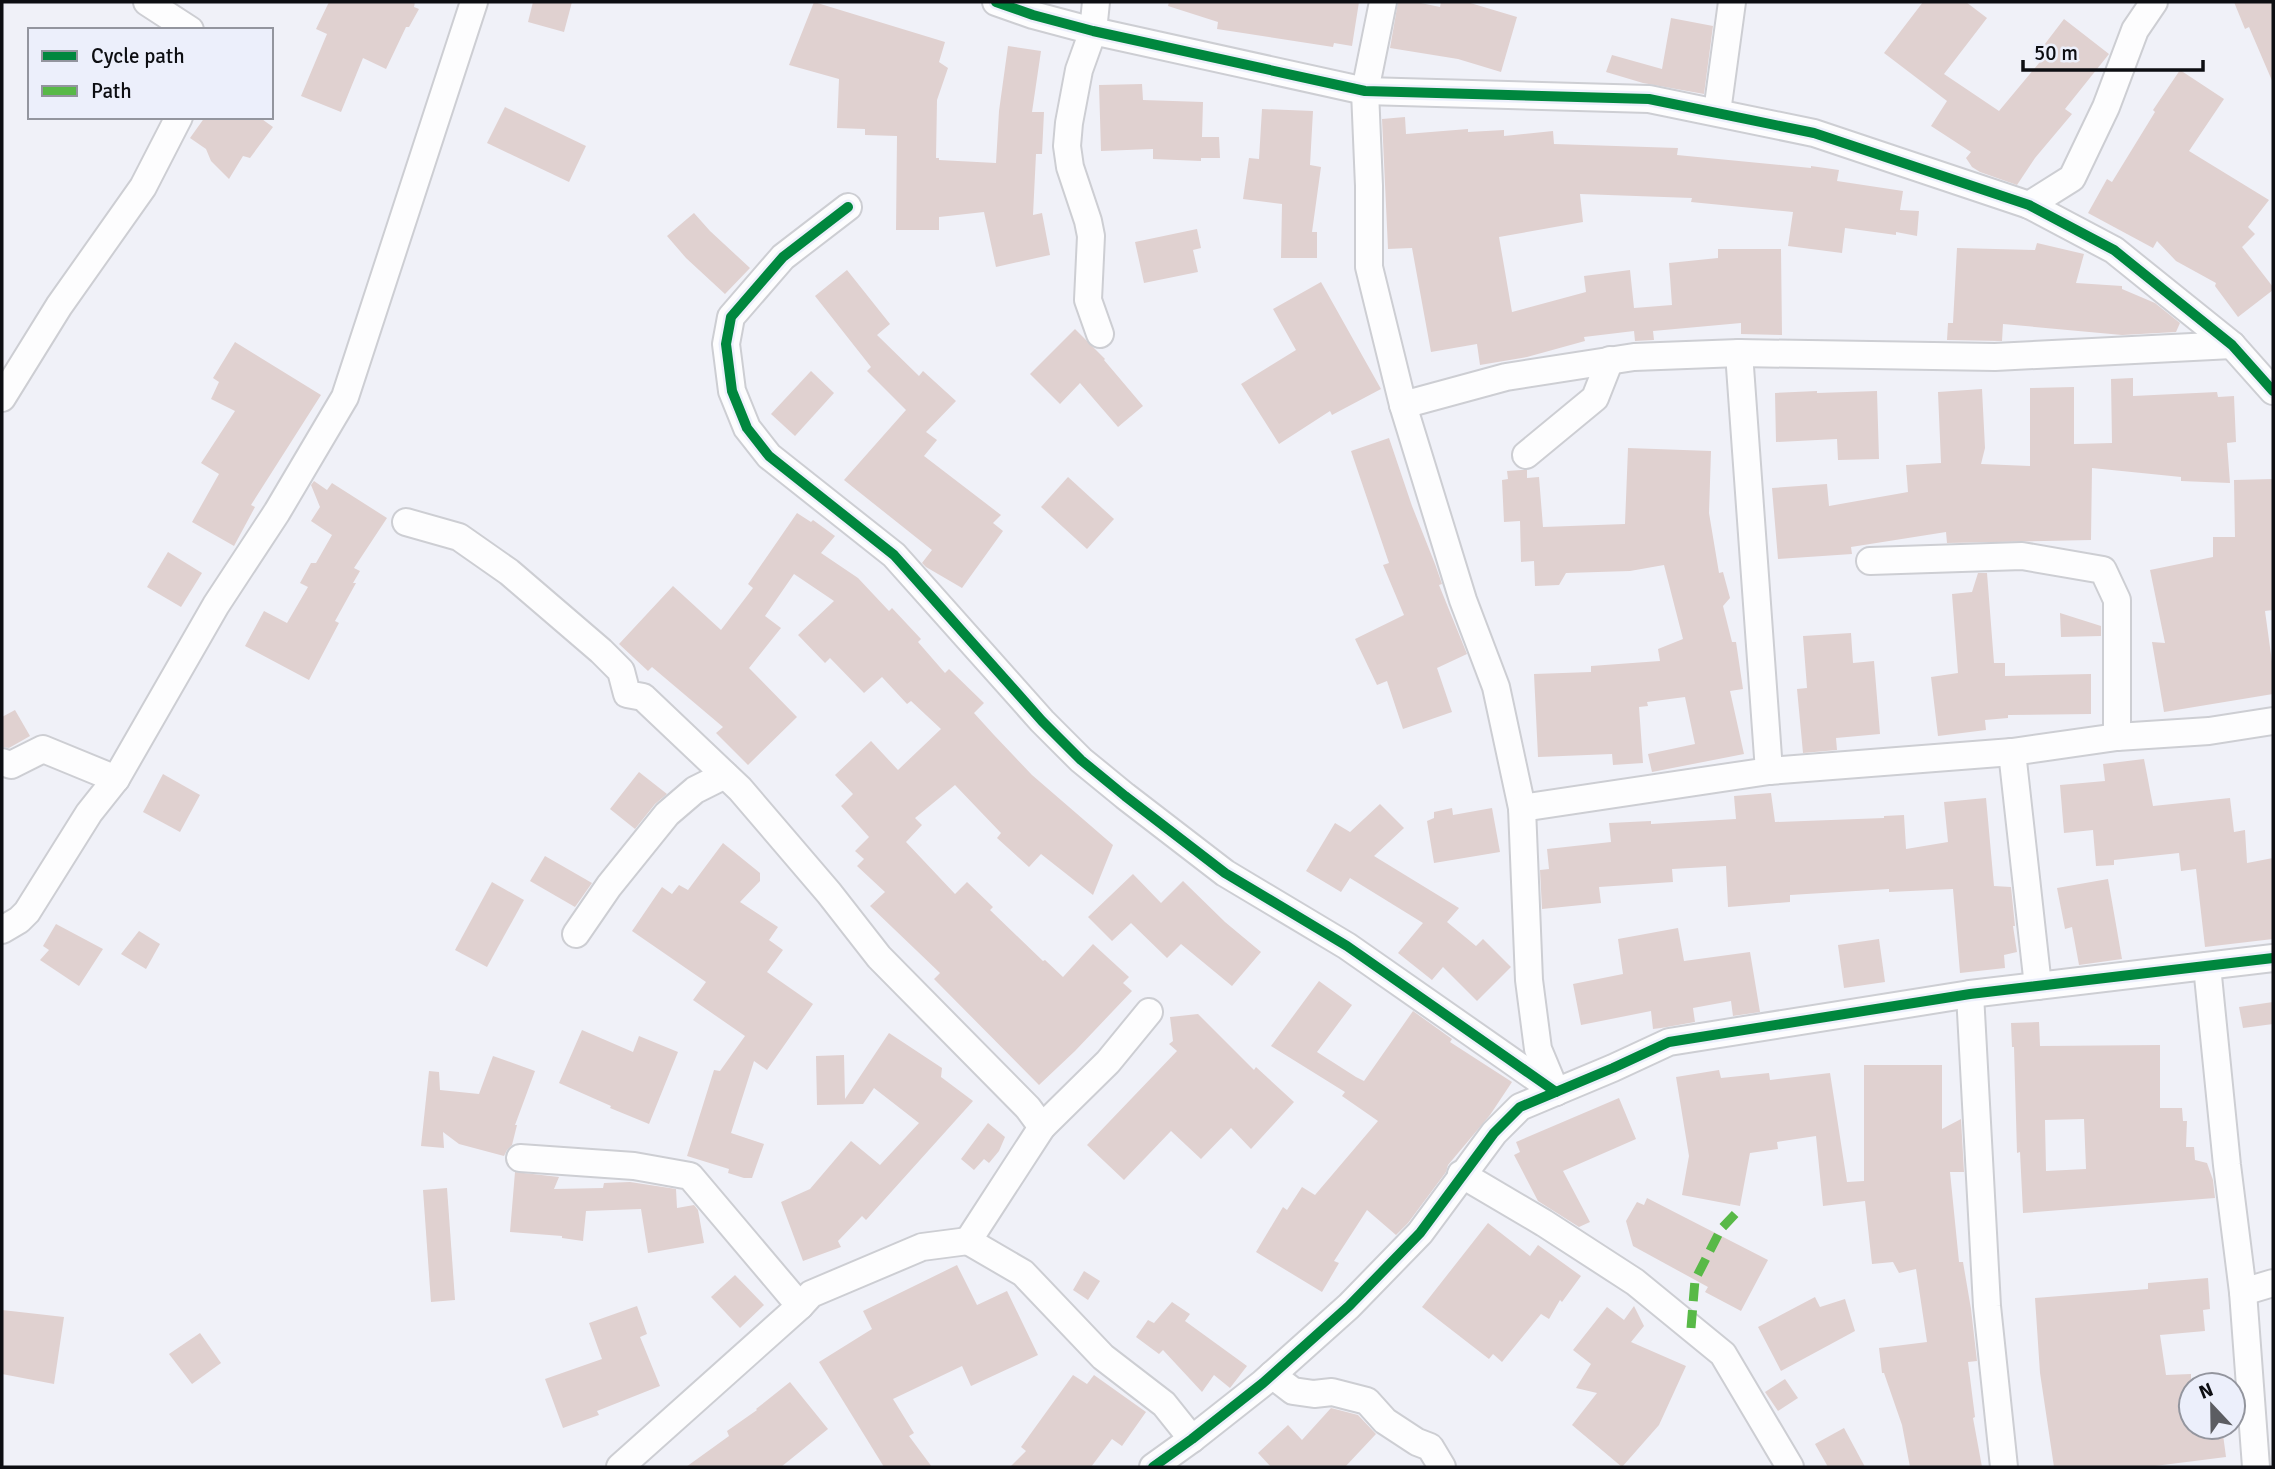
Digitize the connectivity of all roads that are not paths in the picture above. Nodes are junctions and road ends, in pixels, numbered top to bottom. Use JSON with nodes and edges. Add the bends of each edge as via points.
{"nodes":[{"id":1,"x":147,"y":2,"type":"edge"},
{"id":2,"x":474,"y":2,"type":"edge"},
{"id":3,"x":996,"y":2,"type":"edge"},
{"id":4,"x":1096,"y":2,"type":"edge"},
{"id":5,"x":1382,"y":2,"type":"edge"},
{"id":6,"x":1732,"y":2,"type":"edge"},
{"id":7,"x":2154,"y":2,"type":"edge"},
{"id":8,"x":187,"y":28,"type":"edge"},
{"id":9,"x":1093,"y":31,"type":"junction"},
{"id":10,"x":1365,"y":91,"type":"junction"},
{"id":11,"x":1717,"y":112,"type":"junction"},
{"id":12,"x":177,"y":119,"type":"edge"},
{"id":13,"x":2029,"y":205,"type":"junction"},
{"id":14,"x":848,"y":207,"type":"dead end"},
{"id":15,"x":1100,"y":334,"type":"dead end"},
{"id":16,"x":2232,"y":345,"type":"junction"},
{"id":17,"x":1740,"y":353,"type":"junction"},
{"id":18,"x":1610,"y":360,"type":"junction"},
{"id":19,"x":2273,"y":391,"type":"edge"},
{"id":20,"x":2,"y":398,"type":"edge"},
{"id":21,"x":1403,"y":405,"type":"junction"},
{"id":22,"x":1526,"y":454,"type":"dead end"},
{"id":23,"x":406,"y":522,"type":"dead end"},
{"id":24,"x":1870,"y":561,"type":"dead end"},
{"id":25,"x":2273,"y":721,"type":"edge"},
{"id":26,"x":2117,"y":737,"type":"junction"},
{"id":27,"x":2012,"y":752,"type":"junction"},
{"id":28,"x":2,"y":762,"type":"edge"},
{"id":29,"x":1769,"y":771,"type":"junction"},
{"id":30,"x":725,"y":775,"type":"junction"},
{"id":31,"x":116,"y":779,"type":"junction"},
{"id":32,"x":1521,"y":808,"type":"junction"},
{"id":33,"x":2,"y":930,"type":"edge"},
{"id":34,"x":576,"y":934,"type":"dead end"},
{"id":35,"x":2273,"y":958,"type":"edge"},
{"id":36,"x":2207,"y":966,"type":"junction"},
{"id":37,"x":2038,"y":986,"type":"junction"},
{"id":38,"x":1970,"y":994,"type":"junction"},
{"id":39,"x":1149,"y":1012,"type":"dead end"},
{"id":40,"x":1556,"y":1092,"type":"junction"},
{"id":41,"x":1042,"y":1126,"type":"junction"},
{"id":42,"x":520,"y":1158,"type":"dead end"},
{"id":43,"x":1461,"y":1174,"type":"junction"},
{"id":44,"x":968,"y":1241,"type":"junction"},
{"id":45,"x":2273,"y":1283,"type":"edge"},
{"id":46,"x":2243,"y":1292,"type":"junction"},
{"id":47,"x":800,"y":1306,"type":"junction"},
{"id":48,"x":1272,"y":1375,"type":"junction"},
{"id":49,"x":1192,"y":1439,"type":"junction"},
{"id":50,"x":620,"y":1467,"type":"edge"},
{"id":51,"x":1153,"y":1467,"type":"edge"},
{"id":52,"x":1442,"y":1467,"type":"edge"},
{"id":53,"x":1790,"y":1467,"type":"edge"},
{"id":54,"x":2004,"y":1467,"type":"edge"},
{"id":55,"x":2256,"y":1467,"type":"edge"}],
"edges":[{"from":1,"to":8,"type":"street"},
{"from":2,"to":31,"type":"street","via":[[345,397]]},
{"from":3,"to":9,"type":"street"},
{"from":4,"to":9,"type":"street"},
{"from":5,"to":10,"type":"street"},
{"from":6,"to":11,"type":"street"},
{"from":7,"to":13,"type":"street","via":[[2135,30],[2072,178]]},
{"from":9,"to":10,"type":"street"},
{"from":9,"to":15,"type":"street","via":[[1079,70],[1068,146],[1091,236],[1088,300]]},
{"from":10,"to":11,"type":"street","via":[[1649,99]]},
{"from":10,"to":21,"type":"street","via":[[1369,267]]},
{"from":11,"to":13,"type":"street","via":[[1814,133]]},
{"from":12,"to":20,"type":"street","via":[[143,187],[59,306]]},
{"from":13,"to":16,"type":"street","via":[[2114,250]]},
{"from":14,"to":40,"type":"street","via":[[783,257],[731,317],[726,344],[733,391],[747,428],[769,456],[894,555],[1042,721],[1125,796],[1225,873],[1347,946]]},
{"from":16,"to":17,"type":"street","via":[[1995,357]]},
{"from":16,"to":19,"type":"street"},
{"from":17,"to":18,"type":"street"},
{"from":17,"to":29,"type":"street"},
{"from":18,"to":21,"type":"street","via":[[1506,377]]},
{"from":18,"to":22,"type":"street","via":[[1595,398]]},
{"from":21,"to":32,"type":"street","via":[[1463,600],[1496,687]]},
{"from":23,"to":30,"type":"street","via":[[459,537],[509,572],[621,671],[627,694],[643,697]]},
{"from":24,"to":26,"type":"street","via":[[2022,556],[2103,570],[2116,600]]},
{"from":25,"to":26,"type":"street"},
{"from":26,"to":27,"type":"street"},
{"from":27,"to":29,"type":"street"},
{"from":27,"to":37,"type":"street"},
{"from":28,"to":31,"type":"street","via":[[11,765],[43,749]]},
{"from":29,"to":32,"type":"street"},
{"from":30,"to":34,"type":"street","via":[[695,790],[667,814]]},
{"from":30,"to":41,"type":"street","via":[[879,957]]},
{"from":31,"to":33,"type":"street","via":[[89,813],[27,912]]},
{"from":32,"to":40,"type":"street","via":[[1529,981],[1538,1049]]},
{"from":35,"to":36,"type":"street"},
{"from":36,"to":37,"type":"street"},
{"from":36,"to":46,"type":"street"},
{"from":37,"to":38,"type":"street"},
{"from":38,"to":40,"type":"street","via":[[1669,1042]]},
{"from":38,"to":54,"type":"street","via":[[1987,1306]]},
{"from":39,"to":41,"type":"street","via":[[1108,1062]]},
{"from":40,"to":43,"type":"street","via":[[1520,1107]]},
{"from":41,"to":44,"type":"street"},
{"from":42,"to":47,"type":"street","via":[[690,1175]]},
{"from":43,"to":48,"type":"street","via":[[1420,1233],[1349,1306]]},
{"from":43,"to":53,"type":"street","via":[[1636,1282],[1723,1354]]},
{"from":44,"to":47,"type":"street","via":[[922,1247],[811,1294]]},
{"from":44,"to":49,"type":"street","via":[[1023,1273],[1103,1357],[1164,1404]]},
{"from":45,"to":46,"type":"street"},
{"from":46,"to":55,"type":"street"},
{"from":47,"to":50,"type":"street"},
{"from":48,"to":49,"type":"street"},
{"from":48,"to":52,"type":"street","via":[[1293,1391],[1332,1392],[1367,1401],[1385,1421],[1430,1447]]},
{"from":49,"to":51,"type":"street"}]}
